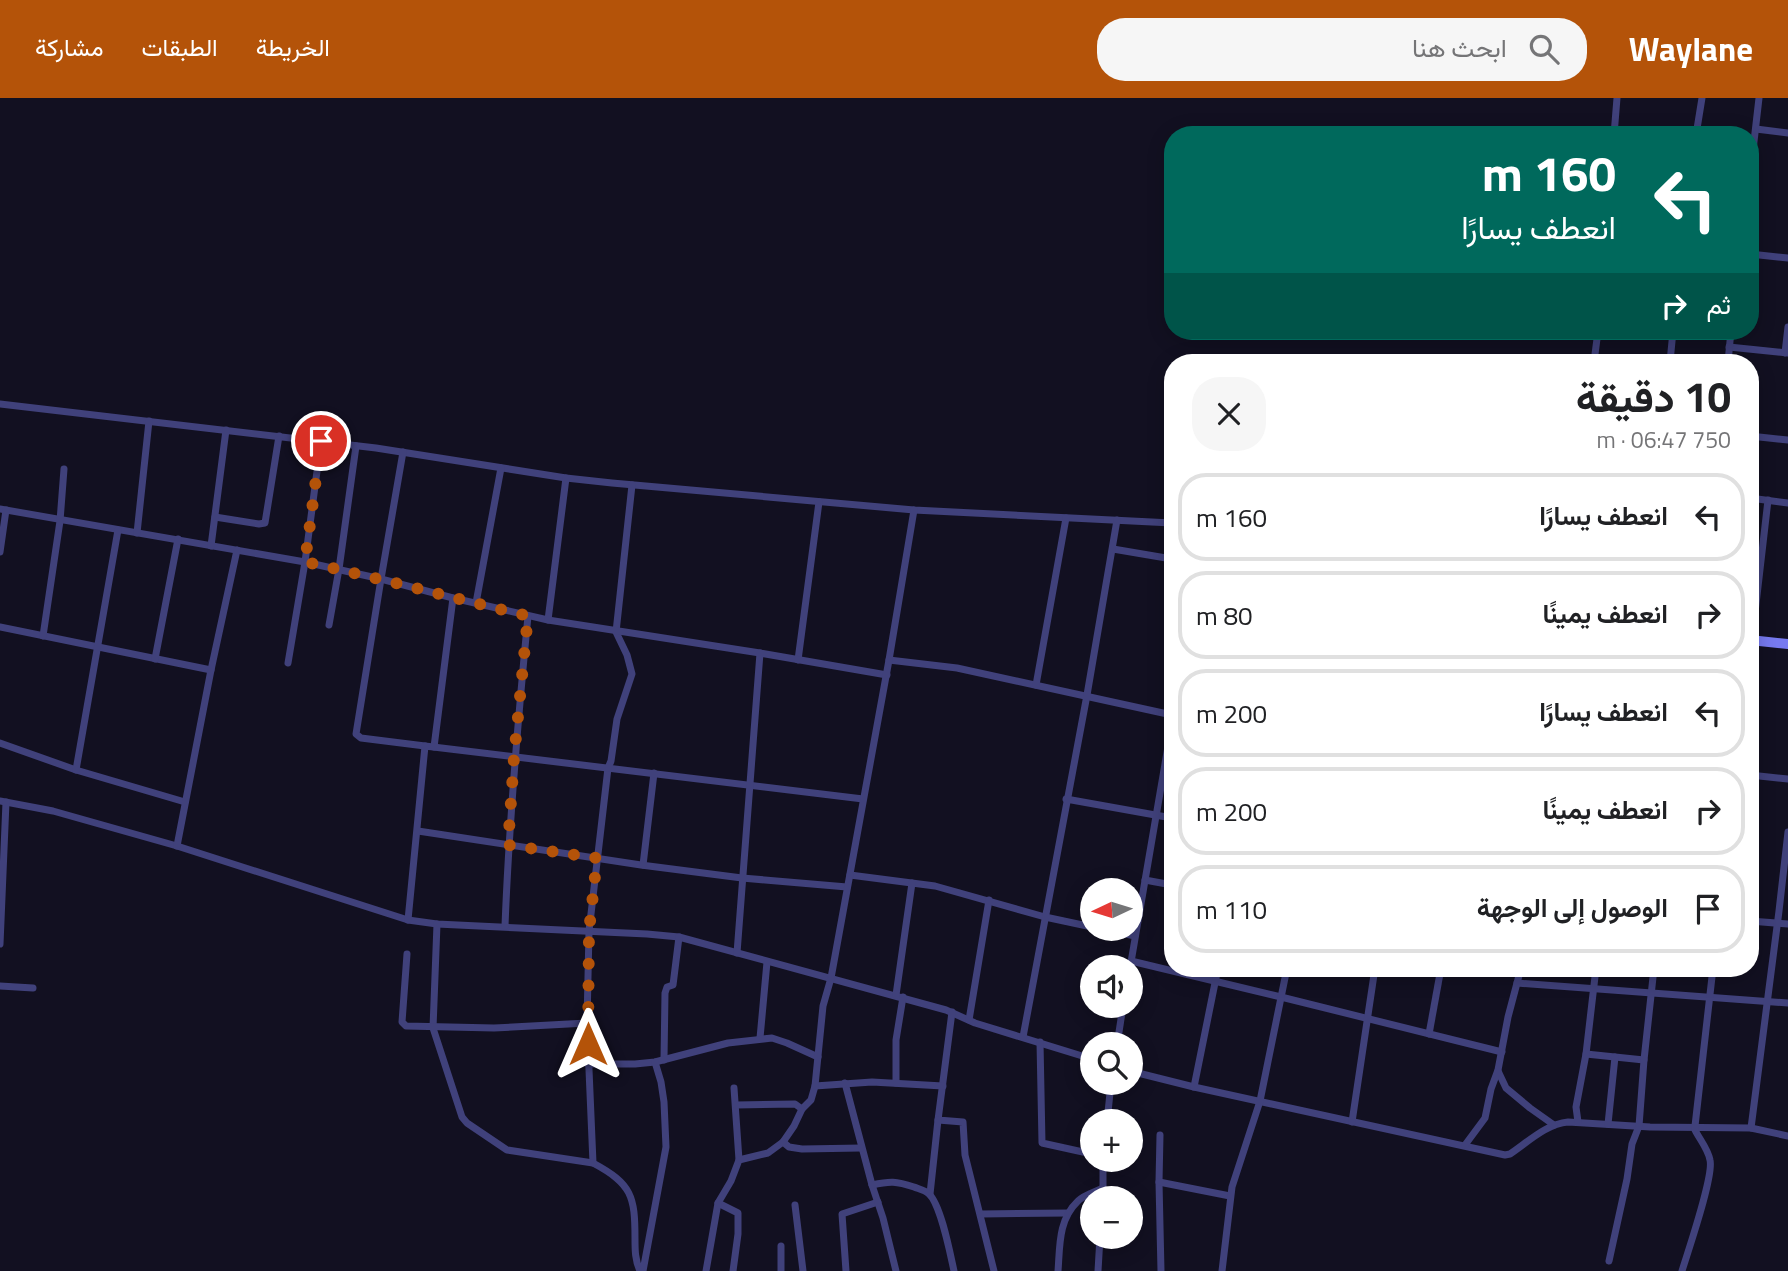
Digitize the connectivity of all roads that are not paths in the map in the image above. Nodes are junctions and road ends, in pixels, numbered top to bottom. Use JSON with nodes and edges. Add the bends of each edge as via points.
{"nodes":[{"id":1,"x":1617,"y":98,"type":"edge"},
{"id":2,"x":1702,"y":98,"type":"edge"},
{"id":3,"x":1759,"y":98,"type":"edge"},
{"id":4,"x":1615,"y":126,"type":"edge"},
{"id":5,"x":1697,"y":126,"type":"edge"},
{"id":6,"x":1756,"y":126,"type":"edge"},
{"id":7,"x":1759,"y":130,"type":"edge"},
{"id":8,"x":1788,"y":133,"type":"edge"},
{"id":9,"x":1759,"y":255,"type":"edge"},
{"id":10,"x":1788,"y":258,"type":"edge"},
{"id":11,"x":1788,"y":327,"type":"edge"},
{"id":12,"x":1730,"y":340,"type":"edge"},
{"id":13,"x":1729,"y":347,"type":"junction"},
{"id":14,"x":1786,"y":353,"type":"edge"},
{"id":15,"x":1729,"y":354,"type":"edge"},
{"id":16,"x":0,"y":404,"type":"edge"},
{"id":17,"x":149,"y":421,"type":"junction"},
{"id":18,"x":226,"y":430,"type":"junction"},
{"id":19,"x":279,"y":436,"type":"junction"},
{"id":20,"x":1759,"y":437,"type":"edge"},
{"id":21,"x":1788,"y":440,"type":"edge"},
{"id":22,"x":321,"y":441,"type":"junction"},
{"id":23,"x":356,"y":446,"type":"junction"},
{"id":24,"x":404,"y":452,"type":"junction"},
{"id":25,"x":501,"y":468,"type":"junction"},
{"id":26,"x":64,"y":469,"type":"dead end"},
{"id":27,"x":566,"y":478,"type":"junction"},
{"id":28,"x":632,"y":485,"type":"junction"},
{"id":29,"x":1759,"y":499,"type":"edge"},
{"id":30,"x":1768,"y":500,"type":"junction"},
{"id":31,"x":819,"y":502,"type":"junction"},
{"id":32,"x":1788,"y":503,"type":"edge"},
{"id":33,"x":3,"y":510,"type":"edge"},
{"id":34,"x":914,"y":510,"type":"junction"},
{"id":35,"x":215,"y":517,"type":"junction"},
{"id":36,"x":1066,"y":518,"type":"junction"},
{"id":37,"x":1117,"y":520,"type":"junction"},
{"id":38,"x":60,"y":521,"type":"junction"},
{"id":39,"x":1164,"y":523,"type":"edge"},
{"id":40,"x":118,"y":530,"type":"junction"},
{"id":41,"x":137,"y":534,"type":"junction"},
{"id":42,"x":178,"y":539,"type":"junction"},
{"id":43,"x":211,"y":545,"type":"junction"},
{"id":44,"x":1112,"y":549,"type":"junction"},
{"id":45,"x":237,"y":550,"type":"junction"},
{"id":46,"x":0,"y":552,"type":"edge"},
{"id":47,"x":1164,"y":558,"type":"edge"},
{"id":48,"x":305,"y":562,"type":"junction"},
{"id":49,"x":339,"y":569,"type":"junction"},
{"id":50,"x":1759,"y":574,"type":"edge"},
{"id":51,"x":381,"y":579,"type":"junction"},
{"id":52,"x":453,"y":598,"type":"junction"},
{"id":53,"x":476,"y":603,"type":"junction"},
{"id":54,"x":528,"y":616,"type":"junction"},
{"id":55,"x":548,"y":620,"type":"junction"},
{"id":56,"x":329,"y":625,"type":"dead end"},
{"id":57,"x":0,"y":627,"type":"edge"},
{"id":58,"x":617,"y":632,"type":"junction"},
{"id":59,"x":43,"y":636,"type":"junction"},
{"id":60,"x":1759,"y":641,"type":"edge"},
{"id":61,"x":1788,"y":645,"type":"edge"},
{"id":62,"x":99,"y":647,"type":"junction"},
{"id":63,"x":761,"y":653,"type":"junction"},
{"id":64,"x":155,"y":659,"type":"junction"},
{"id":65,"x":798,"y":660,"type":"junction"},
{"id":66,"x":889,"y":660,"type":"junction"},
{"id":67,"x":288,"y":663,"type":"dead end"},
{"id":68,"x":211,"y":670,"type":"junction"},
{"id":69,"x":887,"y":675,"type":"junction"},
{"id":70,"x":1036,"y":685,"type":"junction"},
{"id":71,"x":1087,"y":695,"type":"junction"},
{"id":72,"x":1164,"y":713,"type":"edge"},
{"id":73,"x":0,"y":743,"type":"edge"},
{"id":74,"x":425,"y":746,"type":"junction"},
{"id":75,"x":434,"y":747,"type":"junction"},
{"id":76,"x":514,"y":757,"type":"junction"},
{"id":77,"x":608,"y":768,"type":"junction"},
{"id":78,"x":76,"y":769,"type":"junction"},
{"id":79,"x":1164,"y":772,"type":"edge"},
{"id":80,"x":654,"y":773,"type":"junction"},
{"id":81,"x":1759,"y":776,"type":"edge"},
{"id":82,"x":1788,"y":779,"type":"edge"},
{"id":83,"x":750,"y":784,"type":"junction"},
{"id":84,"x":863,"y":799,"type":"junction"},
{"id":85,"x":1066,"y":799,"type":"junction"},
{"id":86,"x":3,"y":801,"type":"edge"},
{"id":87,"x":185,"y":803,"type":"junction"},
{"id":88,"x":1157,"y":815,"type":"junction"},
{"id":89,"x":1164,"y":816,"type":"edge"},
{"id":90,"x":418,"y":831,"type":"junction"},
{"id":91,"x":1788,"y":832,"type":"edge"},
{"id":92,"x":508,"y":845,"type":"junction"},
{"id":93,"x":177,"y":846,"type":"junction"},
{"id":94,"x":1787,"y":854,"type":"edge"},
{"id":95,"x":597,"y":858,"type":"junction"},
{"id":96,"x":643,"y":865,"type":"junction"},
{"id":97,"x":850,"y":875,"type":"junction"},
{"id":98,"x":742,"y":878,"type":"junction"},
{"id":99,"x":1145,"y":880,"type":"junction"},
{"id":100,"x":912,"y":883,"type":"junction"},
{"id":101,"x":1164,"y":883,"type":"edge"},
{"id":102,"x":847,"y":887,"type":"junction"},
{"id":103,"x":1143,"y":891,"type":"edge"},
{"id":104,"x":989,"y":900,"type":"junction"},
{"id":105,"x":1045,"y":917,"type":"junction"},
{"id":106,"x":408,"y":920,"type":"junction"},
{"id":107,"x":1759,"y":922,"type":"edge"},
{"id":108,"x":1778,"y":923,"type":"junction"},
{"id":109,"x":438,"y":924,"type":"junction"},
{"id":110,"x":1080,"y":924,"type":"edge"},
{"id":111,"x":1788,"y":924,"type":"edge"},
{"id":112,"x":505,"y":926,"type":"junction"},
{"id":113,"x":589,"y":931,"type":"junction"},
{"id":114,"x":678,"y":937,"type":"junction"},
{"id":115,"x":0,"y":944,"type":"edge"},
{"id":116,"x":737,"y":953,"type":"junction"},
{"id":117,"x":407,"y":954,"type":"dead end"},
{"id":118,"x":767,"y":962,"type":"junction"},
{"id":119,"x":1143,"y":967,"type":"edge"},
{"id":120,"x":1164,"y":971,"type":"edge"},
{"id":121,"x":1194,"y":977,"type":"edge"},
{"id":122,"x":1217,"y":977,"type":"edge"},
{"id":123,"x":1285,"y":977,"type":"edge"},
{"id":124,"x":1373,"y":977,"type":"edge"},
{"id":125,"x":1439,"y":977,"type":"edge"},
{"id":126,"x":1519,"y":977,"type":"edge"},
{"id":127,"x":1595,"y":977,"type":"edge"},
{"id":128,"x":1653,"y":977,"type":"edge"},
{"id":129,"x":1712,"y":977,"type":"edge"},
{"id":130,"x":831,"y":978,"type":"junction"},
{"id":131,"x":1216,"y":981,"type":"junction"},
{"id":132,"x":1517,"y":983,"type":"junction"},
{"id":133,"x":0,"y":986,"type":"edge"},
{"id":134,"x":33,"y":988,"type":"dead end"},
{"id":135,"x":1593,"y":988,"type":"junction"},
{"id":136,"x":1651,"y":993,"type":"junction"},
{"id":137,"x":899,"y":996,"type":"junction"},
{"id":138,"x":1281,"y":996,"type":"junction"},
{"id":139,"x":1710,"y":998,"type":"junction"},
{"id":140,"x":1767,"y":1002,"type":"junction"},
{"id":141,"x":1788,"y":1003,"type":"edge"},
{"id":142,"x":952,"y":1012,"type":"junction"},
{"id":143,"x":1366,"y":1018,"type":"junction"},
{"id":144,"x":969,"y":1020,"type":"junction"},
{"id":145,"x":587,"y":1023,"type":"junction"},
{"id":146,"x":433,"y":1028,"type":"junction"},
{"id":147,"x":1429,"y":1034,"type":"junction"},
{"id":148,"x":1023,"y":1037,"type":"junction"},
{"id":149,"x":760,"y":1038,"type":"junction"},
{"id":150,"x":1040,"y":1042,"type":"junction"},
{"id":151,"x":1502,"y":1052,"type":"junction"},
{"id":152,"x":1586,"y":1054,"type":"junction"},
{"id":153,"x":1080,"y":1055,"type":"edge"},
{"id":154,"x":818,"y":1057,"type":"junction"},
{"id":155,"x":1615,"y":1057,"type":"junction"},
{"id":156,"x":664,"y":1060,"type":"junction"},
{"id":157,"x":1644,"y":1060,"type":"junction"},
{"id":158,"x":655,"y":1062,"type":"junction"},
{"id":159,"x":589,"y":1064,"type":"junction"},
{"id":160,"x":1498,"y":1070,"type":"junction"},
{"id":161,"x":1143,"y":1073,"type":"edge"},
{"id":162,"x":845,"y":1083,"type":"junction"},
{"id":163,"x":896,"y":1083,"type":"junction"},
{"id":164,"x":815,"y":1086,"type":"junction"},
{"id":165,"x":943,"y":1086,"type":"junction"},
{"id":166,"x":1194,"y":1087,"type":"junction"},
{"id":167,"x":734,"y":1088,"type":"dead end"},
{"id":168,"x":1260,"y":1101,"type":"junction"},
{"id":169,"x":736,"y":1105,"type":"junction"},
{"id":170,"x":802,"y":1109,"type":"junction"},
{"id":171,"x":938,"y":1120,"type":"junction"},
{"id":172,"x":1352,"y":1122,"type":"junction"},
{"id":173,"x":1578,"y":1122,"type":"junction"},
{"id":174,"x":1608,"y":1124,"type":"junction"},
{"id":175,"x":1554,"y":1125,"type":"junction"},
{"id":176,"x":1639,"y":1126,"type":"junction"},
{"id":177,"x":1695,"y":1128,"type":"junction"},
{"id":178,"x":1751,"y":1128,"type":"junction"},
{"id":179,"x":1160,"y":1135,"type":"dead end"},
{"id":180,"x":1788,"y":1136,"type":"edge"},
{"id":181,"x":783,"y":1142,"type":"junction"},
{"id":182,"x":1465,"y":1145,"type":"junction"},
{"id":183,"x":861,"y":1148,"type":"junction"},
{"id":184,"x":1080,"y":1151,"type":"edge"},
{"id":185,"x":739,"y":1160,"type":"junction"},
{"id":186,"x":593,"y":1163,"type":"junction"},
{"id":187,"x":1159,"y":1182,"type":"junction"},
{"id":188,"x":872,"y":1185,"type":"junction"},
{"id":189,"x":930,"y":1194,"type":"junction"},
{"id":190,"x":1230,"y":1196,"type":"junction"},
{"id":191,"x":1080,"y":1200,"type":"edge"},
{"id":192,"x":878,"y":1202,"type":"junction"},
{"id":193,"x":718,"y":1203,"type":"junction"},
{"id":194,"x":795,"y":1205,"type":"dead end"},
{"id":195,"x":1068,"y":1213,"type":"junction"},
{"id":196,"x":981,"y":1214,"type":"junction"},
{"id":197,"x":781,"y":1246,"type":"dead end"},
{"id":198,"x":1099,"y":1249,"type":"edge"},
{"id":199,"x":1609,"y":1261,"type":"dead end"},
{"id":200,"x":642,"y":1271,"type":"edge"},
{"id":201,"x":706,"y":1271,"type":"edge"},
{"id":202,"x":733,"y":1271,"type":"edge"},
{"id":203,"x":781,"y":1271,"type":"edge"},
{"id":204,"x":803,"y":1271,"type":"edge"},
{"id":205,"x":846,"y":1271,"type":"edge"},
{"id":206,"x":895,"y":1271,"type":"edge"},
{"id":207,"x":954,"y":1271,"type":"edge"},
{"id":208,"x":994,"y":1271,"type":"edge"},
{"id":209,"x":1058,"y":1271,"type":"edge"},
{"id":210,"x":1098,"y":1271,"type":"edge"},
{"id":211,"x":1161,"y":1271,"type":"edge"},
{"id":212,"x":1222,"y":1271,"type":"edge"},
{"id":213,"x":1682,"y":1271,"type":"edge"}],
"edges":[{"from":1,"to":4,"type":"street"},
{"from":2,"to":5,"type":"street"},
{"from":3,"to":6,"type":"street"},
{"from":7,"to":8,"type":"street"},
{"from":9,"to":10,"type":"street"},
{"from":11,"to":14,"type":"street"},
{"from":12,"to":13,"type":"street"},
{"from":13,"to":14,"type":"street"},
{"from":13,"to":15,"type":"street"},
{"from":16,"to":17,"type":"street"},
{"from":17,"to":18,"type":"street"},
{"from":17,"to":41,"type":"street"},
{"from":18,"to":19,"type":"street"},
{"from":18,"to":35,"type":"street"},
{"from":19,"to":22,"type":"street"},
{"from":19,"to":35,"type":"street","via":[[265,523]]},
{"from":20,"to":21,"type":"street"},
{"from":22,"to":23,"type":"street"},
{"from":22,"to":48,"type":"street"},
{"from":23,"to":24,"type":"street"},
{"from":23,"to":49,"type":"street"},
{"from":24,"to":25,"type":"street"},
{"from":24,"to":51,"type":"street"},
{"from":25,"to":27,"type":"street"},
{"from":25,"to":53,"type":"street"},
{"from":26,"to":38,"type":"street"},
{"from":27,"to":28,"type":"street"},
{"from":27,"to":55,"type":"street"},
{"from":28,"to":31,"type":"street"},
{"from":28,"to":58,"type":"street"},
{"from":29,"to":30,"type":"street"},
{"from":30,"to":32,"type":"street"},
{"from":30,"to":50,"type":"street"},
{"from":31,"to":34,"type":"street"},
{"from":31,"to":65,"type":"street"},
{"from":33,"to":38,"type":"street"},
{"from":33,"to":46,"type":"street"},
{"from":34,"to":36,"type":"street"},
{"from":34,"to":66,"type":"street"},
{"from":35,"to":43,"type":"street"},
{"from":36,"to":37,"type":"street"},
{"from":36,"to":70,"type":"street"},
{"from":37,"to":39,"type":"street"},
{"from":37,"to":44,"type":"street"},
{"from":38,"to":40,"type":"street"},
{"from":38,"to":59,"type":"street"},
{"from":40,"to":41,"type":"street"},
{"from":40,"to":62,"type":"street"},
{"from":41,"to":42,"type":"street"},
{"from":42,"to":43,"type":"street"},
{"from":42,"to":64,"type":"street"},
{"from":43,"to":45,"type":"street"},
{"from":44,"to":47,"type":"street"},
{"from":44,"to":71,"type":"street"},
{"from":45,"to":48,"type":"street"},
{"from":45,"to":68,"type":"street"},
{"from":48,"to":49,"type":"street"},
{"from":48,"to":67,"type":"street"},
{"from":49,"to":51,"type":"street"},
{"from":49,"to":56,"type":"street"},
{"from":51,"to":52,"type":"street"},
{"from":51,"to":74,"type":"street","via":[[356,734]]},
{"from":52,"to":53,"type":"street"},
{"from":52,"to":75,"type":"street"},
{"from":53,"to":54,"type":"street"},
{"from":54,"to":55,"type":"street"},
{"from":54,"to":76,"type":"street"},
{"from":55,"to":58,"type":"street"},
{"from":57,"to":59,"type":"street"},
{"from":58,"to":63,"type":"street"},
{"from":58,"to":77,"type":"street","via":[[632,674]]},
{"from":59,"to":62,"type":"street"},
{"from":60,"to":61,"type":"street"},
{"from":62,"to":64,"type":"street"},
{"from":62,"to":78,"type":"street"},
{"from":63,"to":65,"type":"street"},
{"from":63,"to":83,"type":"street"},
{"from":64,"to":68,"type":"street"},
{"from":65,"to":69,"type":"street"},
{"from":66,"to":69,"type":"street"},
{"from":66,"to":70,"type":"street","via":[[957,668]]},
{"from":68,"to":87,"type":"street"},
{"from":69,"to":84,"type":"street"},
{"from":70,"to":71,"type":"street"},
{"from":71,"to":72,"type":"street"},
{"from":71,"to":85,"type":"street"},
{"from":73,"to":78,"type":"street"},
{"from":74,"to":75,"type":"street"},
{"from":74,"to":90,"type":"street"},
{"from":75,"to":76,"type":"street"},
{"from":76,"to":77,"type":"street"},
{"from":76,"to":92,"type":"street"},
{"from":77,"to":80,"type":"street"},
{"from":77,"to":95,"type":"street"},
{"from":78,"to":87,"type":"street"},
{"from":79,"to":88,"type":"street"},
{"from":80,"to":83,"type":"street"},
{"from":80,"to":96,"type":"street"},
{"from":81,"to":82,"type":"street"},
{"from":83,"to":84,"type":"street"},
{"from":83,"to":98,"type":"street"},
{"from":84,"to":97,"type":"street"},
{"from":85,"to":88,"type":"street"},
{"from":85,"to":105,"type":"street"},
{"from":86,"to":93,"type":"street"},
{"from":86,"to":115,"type":"street"},
{"from":87,"to":93,"type":"street"},
{"from":88,"to":89,"type":"street"},
{"from":88,"to":99,"type":"street"},
{"from":90,"to":92,"type":"street"},
{"from":90,"to":106,"type":"street"},
{"from":91,"to":94,"type":"street"},
{"from":92,"to":95,"type":"street"},
{"from":92,"to":112,"type":"street"},
{"from":93,"to":106,"type":"street"},
{"from":94,"to":108,"type":"street"},
{"from":95,"to":96,"type":"street"},
{"from":95,"to":113,"type":"street"},
{"from":96,"to":98,"type":"street"},
{"from":97,"to":100,"type":"street"},
{"from":97,"to":102,"type":"street"},
{"from":98,"to":102,"type":"street"},
{"from":98,"to":116,"type":"street"},
{"from":99,"to":101,"type":"street"},
{"from":99,"to":103,"type":"street"},
{"from":100,"to":104,"type":"street"},
{"from":100,"to":137,"type":"street"},
{"from":102,"to":130,"type":"street"},
{"from":104,"to":105,"type":"street"},
{"from":104,"to":144,"type":"street"},
{"from":105,"to":110,"type":"street"},
{"from":105,"to":148,"type":"street"},
{"from":106,"to":109,"type":"street"},
{"from":107,"to":108,"type":"street"},
{"from":108,"to":111,"type":"street"},
{"from":108,"to":140,"type":"street"},
{"from":109,"to":112,"type":"street"},
{"from":109,"to":146,"type":"street"},
{"from":112,"to":113,"type":"street"},
{"from":113,"to":114,"type":"street"},
{"from":113,"to":145,"type":"street"},
{"from":114,"to":116,"type":"street"},
{"from":114,"to":156,"type":"street","via":[[673,985],[665,993]]},
{"from":116,"to":118,"type":"street"},
{"from":117,"to":146,"type":"street","via":[[402,1022],[404,1026]]},
{"from":118,"to":130,"type":"street"},
{"from":118,"to":149,"type":"street"},
{"from":119,"to":120,"type":"street"},
{"from":121,"to":131,"type":"street"},
{"from":122,"to":131,"type":"street"},
{"from":123,"to":138,"type":"street"},
{"from":124,"to":143,"type":"street"},
{"from":125,"to":147,"type":"street"},
{"from":126,"to":132,"type":"street"},
{"from":127,"to":135,"type":"street"},
{"from":128,"to":136,"type":"street"},
{"from":129,"to":139,"type":"street"},
{"from":130,"to":137,"type":"street"},
{"from":130,"to":154,"type":"street"},
{"from":131,"to":138,"type":"street"},
{"from":131,"to":166,"type":"street"},
{"from":132,"to":135,"type":"street"},
{"from":132,"to":151,"type":"street"},
{"from":133,"to":134,"type":"street"},
{"from":135,"to":136,"type":"street"},
{"from":135,"to":152,"type":"street"},
{"from":136,"to":139,"type":"street"},
{"from":136,"to":157,"type":"street"},
{"from":137,"to":142,"type":"street"},
{"from":137,"to":163,"type":"street"},
{"from":138,"to":143,"type":"street"},
{"from":138,"to":168,"type":"street"},
{"from":139,"to":140,"type":"street"},
{"from":139,"to":177,"type":"street"},
{"from":140,"to":141,"type":"street"},
{"from":140,"to":178,"type":"street"},
{"from":142,"to":144,"type":"street"},
{"from":142,"to":165,"type":"street"},
{"from":143,"to":147,"type":"street"},
{"from":143,"to":172,"type":"street"},
{"from":144,"to":148,"type":"street"},
{"from":145,"to":146,"type":"street"},
{"from":145,"to":159,"type":"street"},
{"from":146,"to":186,"type":"street","via":[[462,1116],[470,1126],[507,1150]]},
{"from":147,"to":151,"type":"street"},
{"from":148,"to":150,"type":"street"},
{"from":149,"to":154,"type":"street","via":[[772,1038]]},
{"from":149,"to":156,"type":"street"},
{"from":150,"to":153,"type":"street"},
{"from":150,"to":184,"type":"street","via":[[1042,1143]]},
{"from":151,"to":160,"type":"street"},
{"from":152,"to":155,"type":"street"},
{"from":152,"to":173,"type":"street","via":[[1576,1107]]},
{"from":154,"to":164,"type":"street"},
{"from":155,"to":157,"type":"street"},
{"from":155,"to":174,"type":"street"},
{"from":156,"to":158,"type":"street"},
{"from":157,"to":176,"type":"street"},
{"from":158,"to":159,"type":"street"},
{"from":158,"to":200,"type":"street","via":[[664,1102],[666,1147]]},
{"from":159,"to":186,"type":"street"},
{"from":160,"to":175,"type":"street","via":[[1506,1088]]},
{"from":160,"to":182,"type":"street","via":[[1485,1118]]},
{"from":161,"to":166,"type":"street"},
{"from":162,"to":163,"type":"street"},
{"from":162,"to":164,"type":"street"},
{"from":162,"to":183,"type":"street"},
{"from":163,"to":165,"type":"street"},
{"from":164,"to":170,"type":"street"},
{"from":165,"to":171,"type":"street"},
{"from":166,"to":168,"type":"street"},
{"from":167,"to":169,"type":"street"},
{"from":168,"to":172,"type":"street"},
{"from":168,"to":190,"type":"street"},
{"from":169,"to":170,"type":"street","via":[[795,1104]]},
{"from":169,"to":185,"type":"street"},
{"from":170,"to":181,"type":"street"},
{"from":171,"to":189,"type":"street"},
{"from":171,"to":196,"type":"street","via":[[963,1122],[965,1155]]},
{"from":172,"to":182,"type":"street"},
{"from":173,"to":174,"type":"street"},
{"from":173,"to":175,"type":"street"},
{"from":174,"to":176,"type":"street"},
{"from":175,"to":182,"type":"street","via":[[1510,1154]]},
{"from":176,"to":177,"type":"street"},
{"from":176,"to":199,"type":"street"},
{"from":177,"to":178,"type":"street"},
{"from":177,"to":213,"type":"street","via":[[1711,1165]]},
{"from":178,"to":180,"type":"street"},
{"from":179,"to":187,"type":"street"},
{"from":181,"to":183,"type":"street","via":[[802,1149]]},
{"from":181,"to":185,"type":"street","via":[[768,1153]]},
{"from":183,"to":188,"type":"street"},
{"from":185,"to":193,"type":"street"},
{"from":186,"to":200,"type":"street","via":[[620,1181],[634,1203],[635,1253]]},
{"from":187,"to":190,"type":"street"},
{"from":187,"to":211,"type":"street"},
{"from":188,"to":189,"type":"street","via":[[896,1181]]},
{"from":188,"to":192,"type":"street"},
{"from":189,"to":207,"type":"street"},
{"from":190,"to":212,"type":"street"},
{"from":191,"to":195,"type":"street"},
{"from":192,"to":205,"type":"street","via":[[841,1215]]},
{"from":192,"to":206,"type":"street"},
{"from":193,"to":201,"type":"street"},
{"from":193,"to":202,"type":"street","via":[[738,1213]]},
{"from":194,"to":204,"type":"street"},
{"from":195,"to":196,"type":"street"},
{"from":195,"to":209,"type":"street","via":[[1061,1227]]},
{"from":196,"to":208,"type":"street"},
{"from":197,"to":203,"type":"street"},
{"from":198,"to":210,"type":"street"}]}
